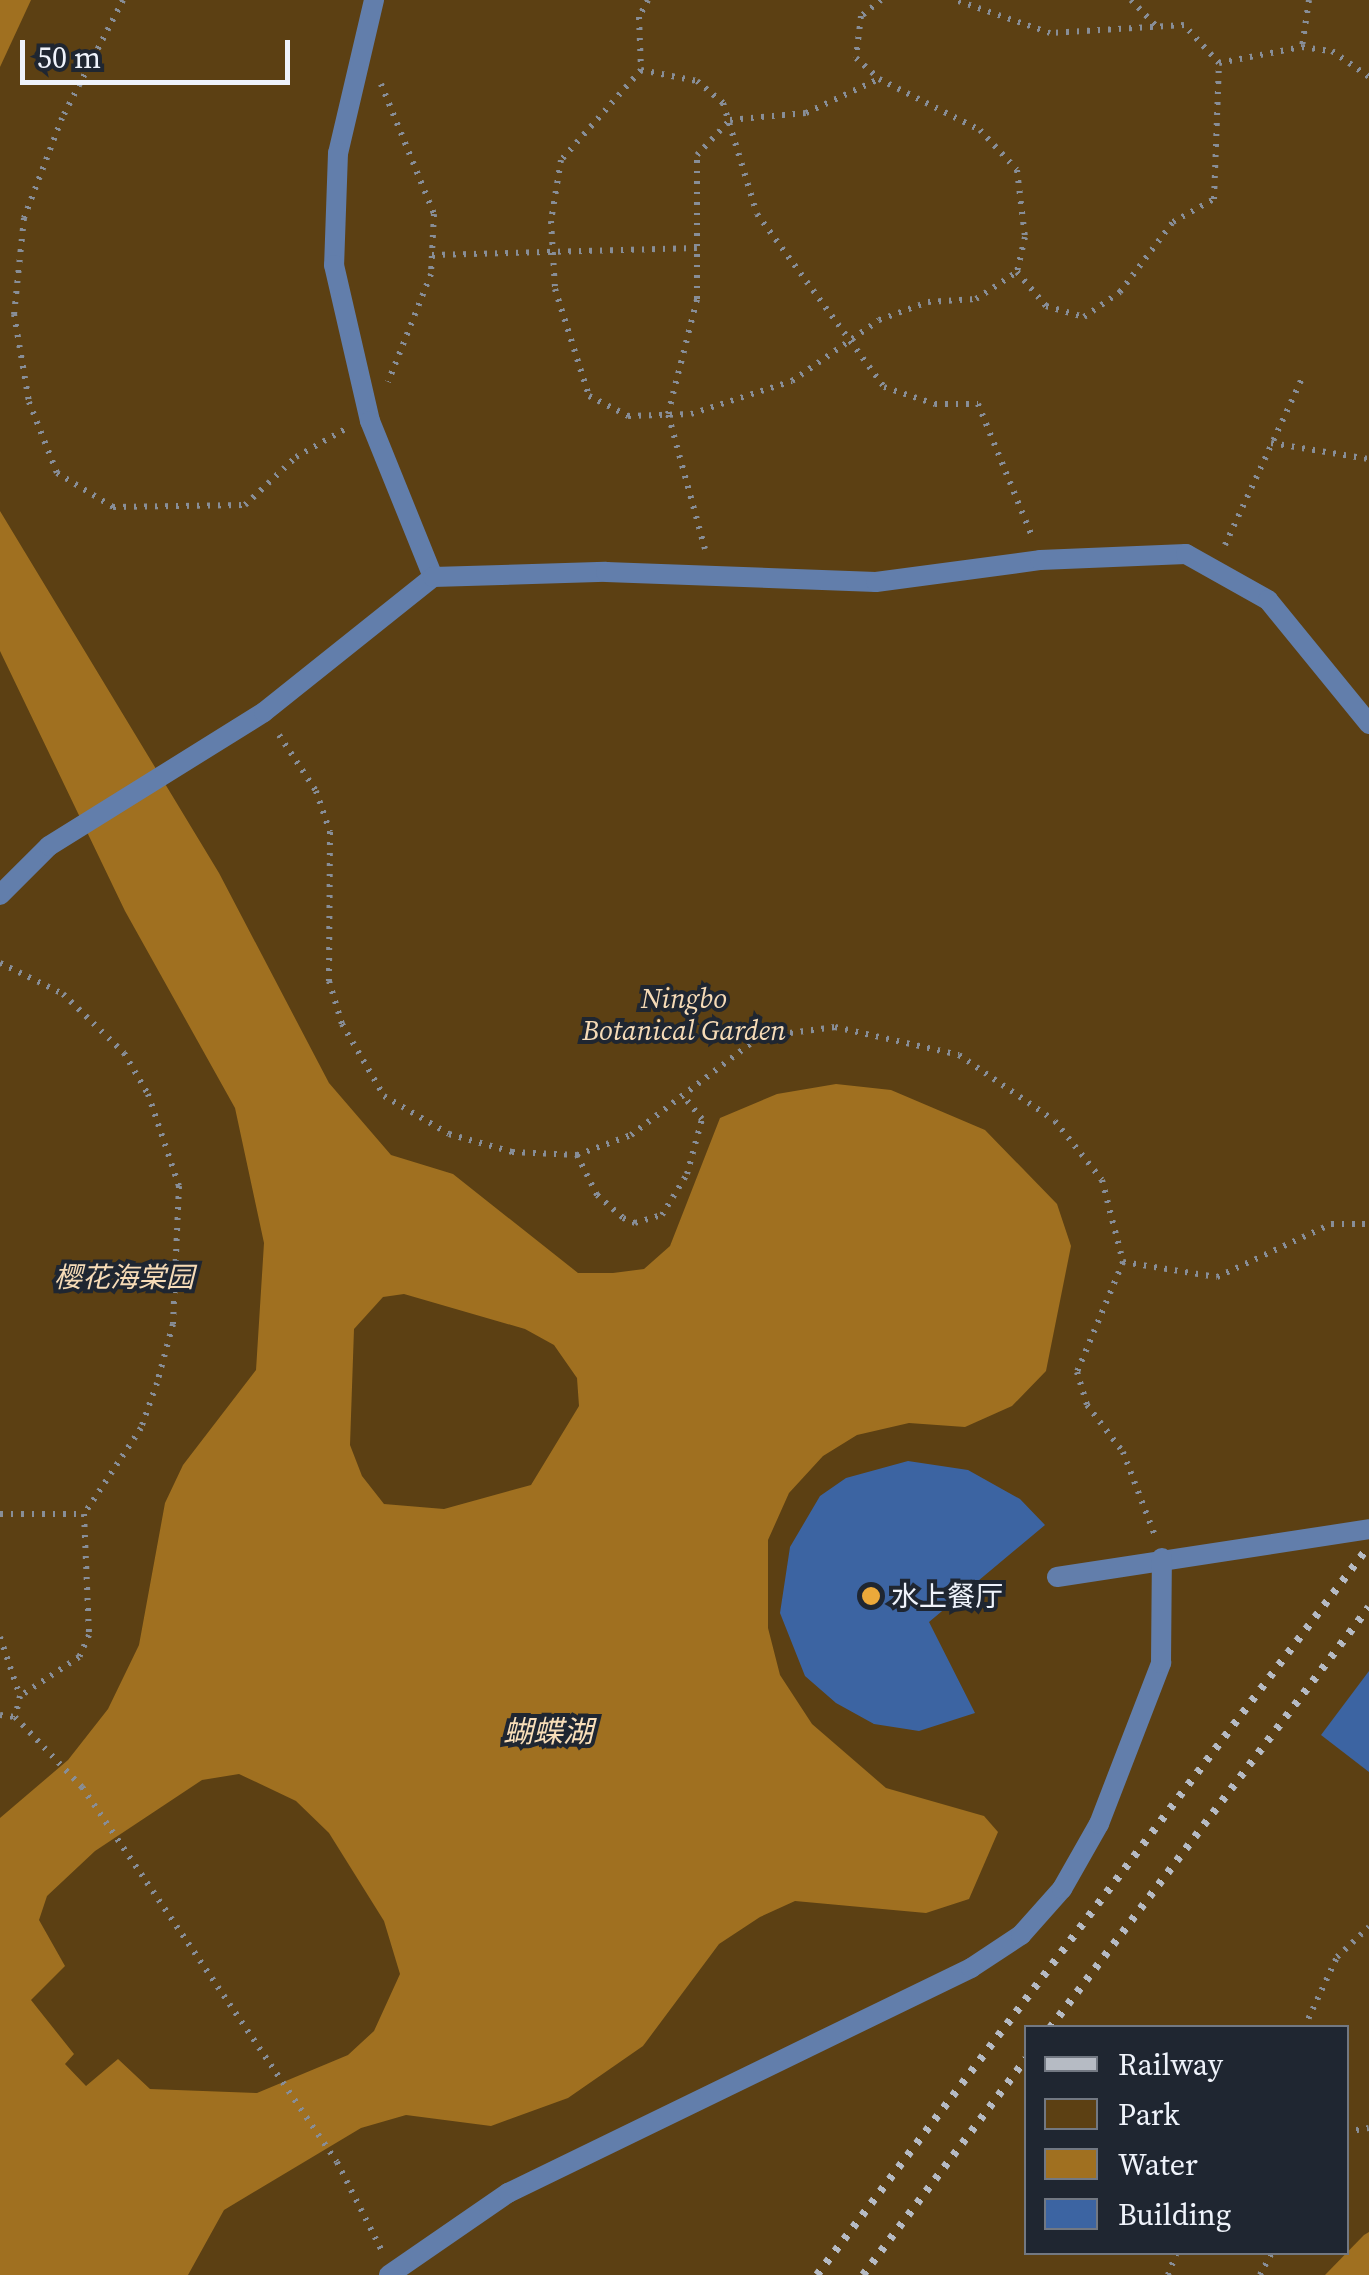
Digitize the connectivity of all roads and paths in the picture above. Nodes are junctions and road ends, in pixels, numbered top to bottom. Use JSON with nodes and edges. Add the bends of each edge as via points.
{"nodes":[{"id":1,"x":123,"y":0,"type":"edge"},
{"id":2,"x":374,"y":0,"type":"edge"},
{"id":3,"x":648,"y":0,"type":"edge"},
{"id":4,"x":880,"y":0,"type":"edge"},
{"id":5,"x":954,"y":0,"type":"edge"},
{"id":6,"x":1130,"y":0,"type":"edge"},
{"id":7,"x":1310,"y":0,"type":"edge"},
{"id":8,"x":1157,"y":28,"type":"junction"},
{"id":9,"x":1302,"y":46,"type":"junction"},
{"id":10,"x":358,"y":63,"type":"junction"},
{"id":11,"x":1220,"y":63,"type":"junction"},
{"id":12,"x":640,"y":70,"type":"junction"},
{"id":13,"x":1369,"y":78,"type":"edge"},
{"id":14,"x":879,"y":79,"type":"junction"},
{"id":15,"x":730,"y":120,"type":"junction"},
{"id":16,"x":697,"y":248,"type":"junction"},
{"id":17,"x":553,"y":249,"type":"junction"},
{"id":18,"x":432,"y":255,"type":"junction"},
{"id":19,"x":1017,"y":272,"type":"junction"},
{"id":20,"x":849,"y":339,"type":"junction"},
{"id":21,"x":1302,"y":378,"type":"dead end"},
{"id":22,"x":668,"y":414,"type":"junction"},
{"id":23,"x":370,"y":422,"type":"junction"},
{"id":24,"x":1271,"y":443,"type":"junction"},
{"id":25,"x":1369,"y":459,"type":"edge"},
{"id":26,"x":1040,"y":560,"type":"junction"},
{"id":27,"x":1216,"y":564,"type":"junction"},
{"id":28,"x":434,"y":577,"type":"junction"},
{"id":29,"x":712,"y":577,"type":"junction"},
{"id":30,"x":264,"y":712,"type":"junction"},
{"id":31,"x":1369,"y":724,"type":"edge"},
{"id":32,"x":0,"y":895,"type":"edge"},
{"id":33,"x":0,"y":963,"type":"edge"},
{"id":34,"x":684,"y":1098,"type":"junction"},
{"id":35,"x":576,"y":1155,"type":"junction"},
{"id":36,"x":1369,"y":1224,"type":"edge"},
{"id":37,"x":1123,"y":1262,"type":"junction"},
{"id":38,"x":0,"y":1514,"type":"edge"},
{"id":39,"x":84,"y":1514,"type":"junction"},
{"id":40,"x":1369,"y":1529,"type":"edge"},
{"id":41,"x":1162,"y":1558,"type":"junction"},
{"id":42,"x":1058,"y":1578,"type":"dead end"},
{"id":43,"x":0,"y":1637,"type":"edge"},
{"id":44,"x":20,"y":1696,"type":"junction"},
{"id":45,"x":0,"y":1714,"type":"edge"},
{"id":46,"x":15,"y":1717,"type":"junction"},
{"id":47,"x":1369,"y":1927,"type":"edge"},
{"id":48,"x":1305,"y":2025,"type":"edge"},
{"id":49,"x":391,"y":2273,"type":"edge"}],
"edges":[{"from":1,"to":23,"type":"path","via":[[62,118],[24,218],[14,314],[30,402],[57,473],[113,507],[245,505],[332,432]]},
{"from":2,"to":10,"type":"lane"},
{"from":3,"to":12,"type":"path","via":[[638,16]]},
{"from":4,"to":14,"type":"path","via":[[861,16],[856,58]]},
{"from":5,"to":8,"type":"path","via":[[1050,32]]},
{"from":6,"to":8,"type":"path"},
{"from":7,"to":9,"type":"path"},
{"from":8,"to":11,"type":"path","via":[[1184,25]]},
{"from":9,"to":11,"type":"path"},
{"from":9,"to":13,"type":"path","via":[[1332,52]]},
{"from":10,"to":18,"type":"path","via":[[390,92],[418,162],[434,214]]},
{"from":10,"to":23,"type":"lane","via":[[338,153],[334,265]]},
{"from":11,"to":19,"type":"path","via":[[1214,199],[1173,222],[1120,292],[1084,317],[1046,306]]},
{"from":12,"to":15,"type":"path","via":[[697,81],[723,102]]},
{"from":12,"to":17,"type":"path","via":[[561,160]]},
{"from":14,"to":15,"type":"path","via":[[806,113]]},
{"from":14,"to":19,"type":"path","via":[[954,112],[1017,170],[1025,237]]},
{"from":15,"to":16,"type":"path","via":[[696,155]]},
{"from":15,"to":20,"type":"path","via":[[757,214]]},
{"from":16,"to":17,"type":"path"},
{"from":16,"to":22,"type":"path","via":[[690,345]]},
{"from":17,"to":18,"type":"path"},
{"from":17,"to":22,"type":"path","via":[[556,288],[589,396],[628,416]]},
{"from":18,"to":23,"type":"path","via":[[432,274]]},
{"from":19,"to":20,"type":"path","via":[[976,299],[928,302]]},
{"from":20,"to":22,"type":"path","via":[[792,381]]},
{"from":20,"to":26,"type":"path","via":[[884,387],[935,404],[978,404]]},
{"from":21,"to":24,"type":"path"},
{"from":22,"to":29,"type":"path"},
{"from":23,"to":28,"type":"lane"},
{"from":24,"to":25,"type":"path"},
{"from":24,"to":27,"type":"path"},
{"from":26,"to":27,"type":"lane","via":[[1186,554]]},
{"from":26,"to":29,"type":"lane","via":[[876,582]]},
{"from":27,"to":31,"type":"lane","via":[[1268,600]]},
{"from":28,"to":29,"type":"lane"},
{"from":28,"to":30,"type":"lane"},
{"from":30,"to":32,"type":"lane","via":[[49,846]]},
{"from":30,"to":35,"type":"path","via":[[316,791],[330,832],[329,980],[362,1069],[384,1096],[448,1134],[512,1152]]},
{"from":33,"to":39,"type":"path","via":[[63,994],[124,1053],[148,1094],[179,1186],[173,1324],[157,1383],[141,1428]]},
{"from":34,"to":35,"type":"path","via":[[630,1135]]},
{"from":34,"to":35,"type":"path","via":[[702,1119],[688,1174],[662,1215],[635,1224],[623,1218],[597,1195]]},
{"from":34,"to":37,"type":"path","via":[[735,1050],[794,1028],[883,1032],[931,1044],[984,1070],[1082,1148],[1120,1230]]},
{"from":36,"to":37,"type":"path","via":[[1332,1224],[1217,1277]]},
{"from":37,"to":41,"type":"path","via":[[1077,1372],[1086,1406],[1130,1468]]},
{"from":38,"to":39,"type":"path"},
{"from":39,"to":44,"type":"path","via":[[89,1635],[79,1657]]},
{"from":40,"to":41,"type":"lane"},
{"from":41,"to":42,"type":"lane"},
{"from":41,"to":49,"type":"lane","via":[[1161,1663],[1099,1824],[1062,1889],[1021,1934],[971,1968],[508,2194]]},
{"from":43,"to":44,"type":"path"},
{"from":44,"to":46,"type":"path"},
{"from":45,"to":46,"type":"path"},
{"from":46,"to":49,"type":"path","via":[[82,1787],[337,2162]]},
{"from":47,"to":48,"type":"path","via":[[1337,1957]]}]}
